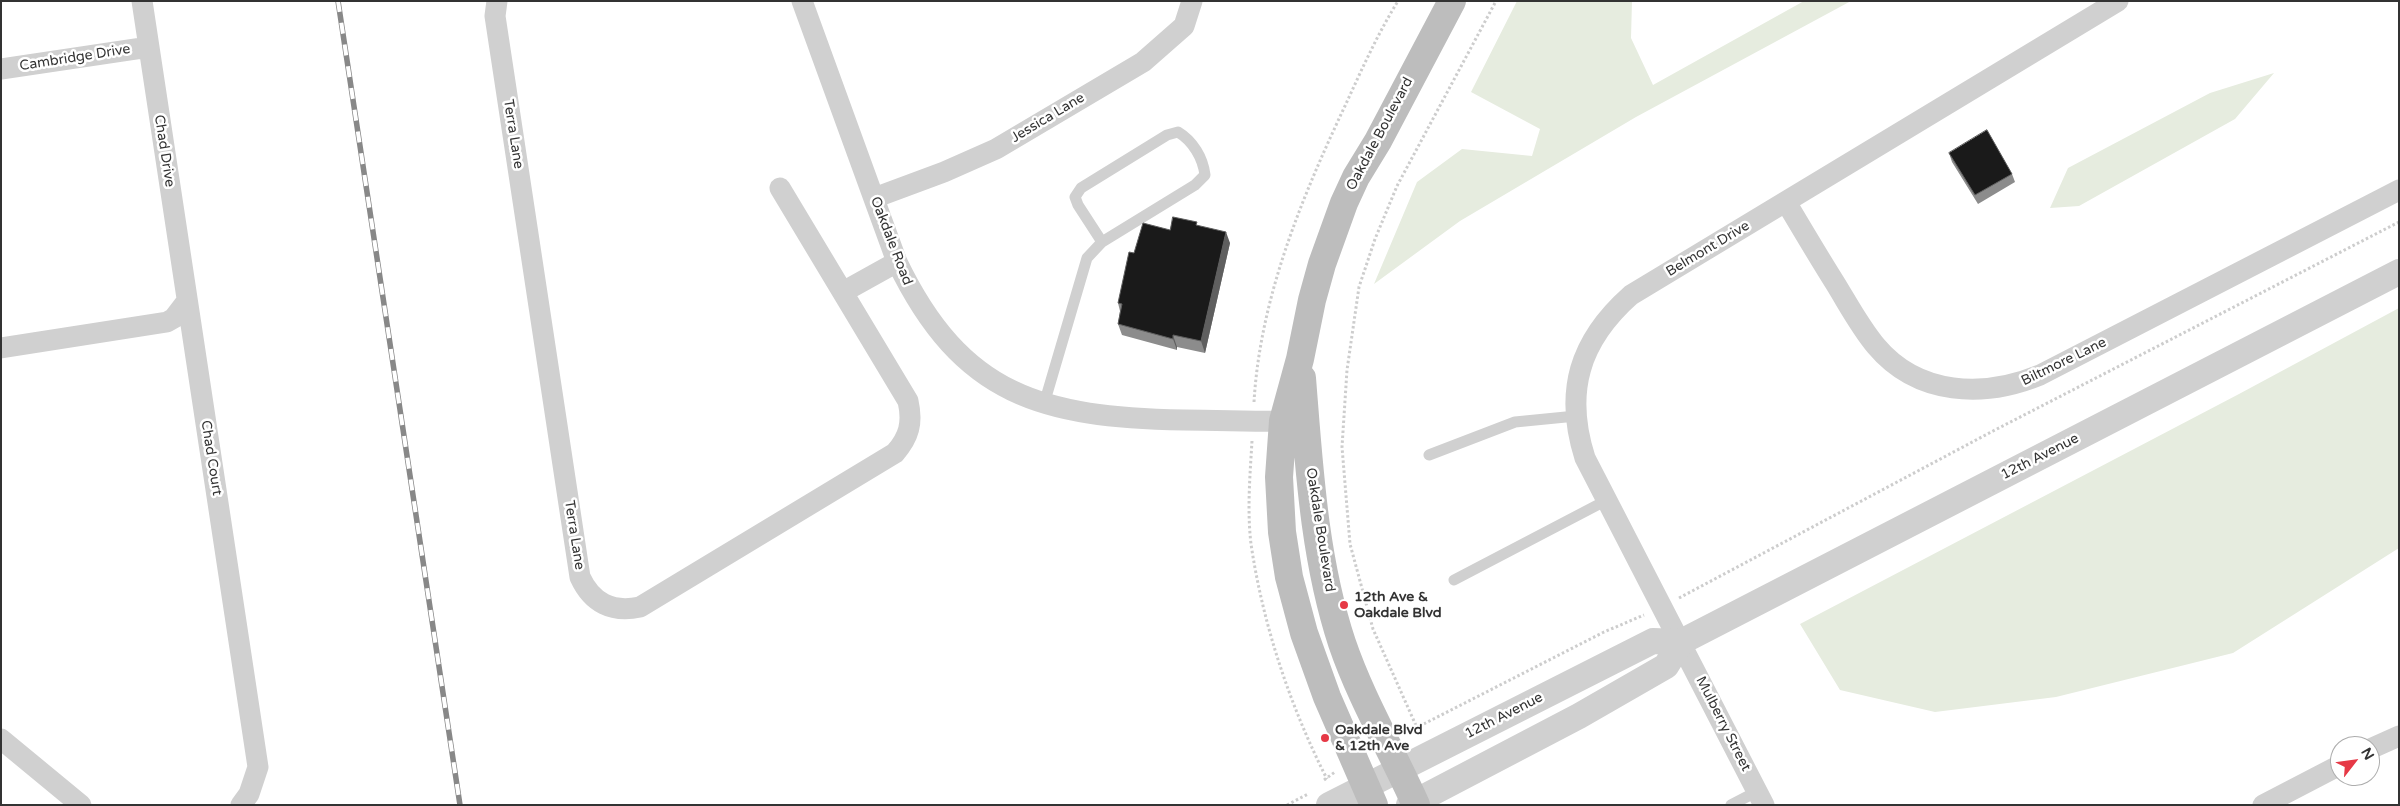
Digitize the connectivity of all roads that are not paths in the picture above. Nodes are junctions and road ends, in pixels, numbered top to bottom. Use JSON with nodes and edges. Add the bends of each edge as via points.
{"nodes":[{"id":1,"x":142,"y":1,"type":"edge"},
{"id":2,"x":497,"y":1,"type":"edge"},
{"id":3,"x":802,"y":1,"type":"edge"},
{"id":4,"x":1192,"y":1,"type":"edge"},
{"id":5,"x":1452,"y":1,"type":"edge"},
{"id":6,"x":2118,"y":1,"type":"edge"},
{"id":7,"x":149,"y":47,"type":"junction"},
{"id":8,"x":1,"y":69,"type":"edge"},
{"id":9,"x":780,"y":188,"type":"dead end"},
{"id":10,"x":2399,"y":190,"type":"edge"},
{"id":11,"x":874,"y":198,"type":"junction"},
{"id":12,"x":1786,"y":202,"type":"junction"},
{"id":13,"x":1102,"y":242,"type":"junction"},
{"id":14,"x":896,"y":262,"type":"junction"},
{"id":15,"x":2399,"y":272,"type":"edge"},
{"id":16,"x":843,"y":292,"type":"junction"},
{"id":17,"x":187,"y":301,"type":"junction"},
{"id":18,"x":1,"y":348,"type":"edge"},
{"id":19,"x":1044,"y":404,"type":"junction"},
{"id":20,"x":1576,"y":416,"type":"junction"},
{"id":21,"x":1294,"y":421,"type":"junction"},
{"id":22,"x":1429,"y":455,"type":"dead end"},
{"id":23,"x":1607,"y":500,"type":"junction"},
{"id":24,"x":1454,"y":580,"type":"dead end"},
{"id":25,"x":1682,"y":642,"type":"junction"},
{"id":26,"x":2399,"y":736,"type":"edge"},
{"id":27,"x":1,"y":739,"type":"edge"},
{"id":28,"x":2380,"y":745,"type":"edge"},
{"id":29,"x":1400,"y":770,"type":"junction"},
{"id":30,"x":2330,"y":770,"type":"edge"},
{"id":31,"x":1321,"y":793,"type":"edge"},
{"id":32,"x":1370,"y":796,"type":"edge"},
{"id":33,"x":1761,"y":798,"type":"edge"},
{"id":34,"x":1414,"y":804,"type":"edge"},
{"id":35,"x":82,"y":805,"type":"edge"},
{"id":36,"x":241,"y":805,"type":"edge"},
{"id":37,"x":1731,"y":805,"type":"edge"},
{"id":38,"x":2263,"y":805,"type":"edge"}],
"edges":[{"from":1,"to":7,"type":"street","name":"Chad Drive"},
{"from":2,"to":16,"type":"street","name":"Terra Lane","via":[[495,16],[580,577],[586,590],[597,601],[611,608],[627,610],[640,607],[894,453],[904,443],[910,428],[908,402]]},
{"from":3,"to":11,"type":"street","name":"Oakdale Road"},
{"from":4,"to":11,"type":"street","name":"Jessica Lane","via":[[1184,26],[1143,62],[996,149]]},
{"from":5,"to":21,"type":"main road","name":"Oakdale Boulevard","via":[[1344,203],[1312,300],[1300,359]]},
{"from":6,"to":12,"type":"street","name":"Belmont Drive"},
{"from":7,"to":8,"type":"street","name":"Cambridge Drive"},
{"from":7,"to":17,"type":"street","name":"Chad Drive"},
{"from":9,"to":16,"type":"street","name":"Terra Lane"},
{"from":10,"to":12,"type":"street","name":"Biltmore Lane","via":[[2040,375],[1992,390],[1966,390],[1922,379],[1899,366],[1877,347]]},
{"from":11,"to":14,"type":"street","name":"Oakdale Road"},
{"from":12,"to":20,"type":"street","name":"Belmont Drive","via":[[1631,295],[1612,313],[1584,355],[1577,381]]},
{"from":13,"to":13,"type":"lane","via":[[1195,185],[1205,175],[1204,164],[1189,138],[1178,132],[1167,135],[1081,188],[1075,197],[1078,205]]},
{"from":13,"to":19,"type":"lane","via":[[1087,258]]},
{"from":14,"to":16,"type":"street"},
{"from":14,"to":19,"type":"street","name":"Oakdale Road","via":[[932,323],[956,352],[1005,388]]},
{"from":15,"to":25,"type":"street","name":"12th Avenue"},
{"from":17,"to":18,"type":"street","via":[[167,322]]},
{"from":17,"to":36,"type":"street","name":"Chad Court","via":[[258,766],[249,794]]},
{"from":19,"to":21,"type":"street","name":"Oakdale Road","via":[[1092,415],[1133,419]]},
{"from":20,"to":22,"type":"lane","via":[[1515,422]]},
{"from":20,"to":23,"type":"street","name":"Belmont Drive","via":[[1585,458]]},
{"from":21,"to":29,"type":"main road","name":"Oakdale Boulevard","via":[[1331,604],[1343,644]]},
{"from":21,"to":32,"type":"main road","name":"Oakdale Boulevard","via":[[1279,477],[1289,578],[1327,697]]},
{"from":23,"to":24,"type":"lane"},
{"from":23,"to":25,"type":"street","name":"Belmont Drive"},
{"from":25,"to":29,"type":"street","name":"12th Avenue","via":[[1653,641]]},
{"from":25,"to":33,"type":"street","name":"Mulberry Street"},
{"from":25,"to":34,"type":"street","name":"12th Avenue","via":[[1666,666]]},
{"from":26,"to":28,"type":"street"},
{"from":27,"to":35,"type":"street"},
{"from":29,"to":32,"type":"street","name":"12th Avenue"},
{"from":29,"to":34,"type":"main road","name":"Oakdale Boulevard"},
{"from":30,"to":38,"type":"street"},
{"from":31,"to":32,"type":"street","name":"12th Avenue"},
{"from":33,"to":37,"type":"lane"}]}
